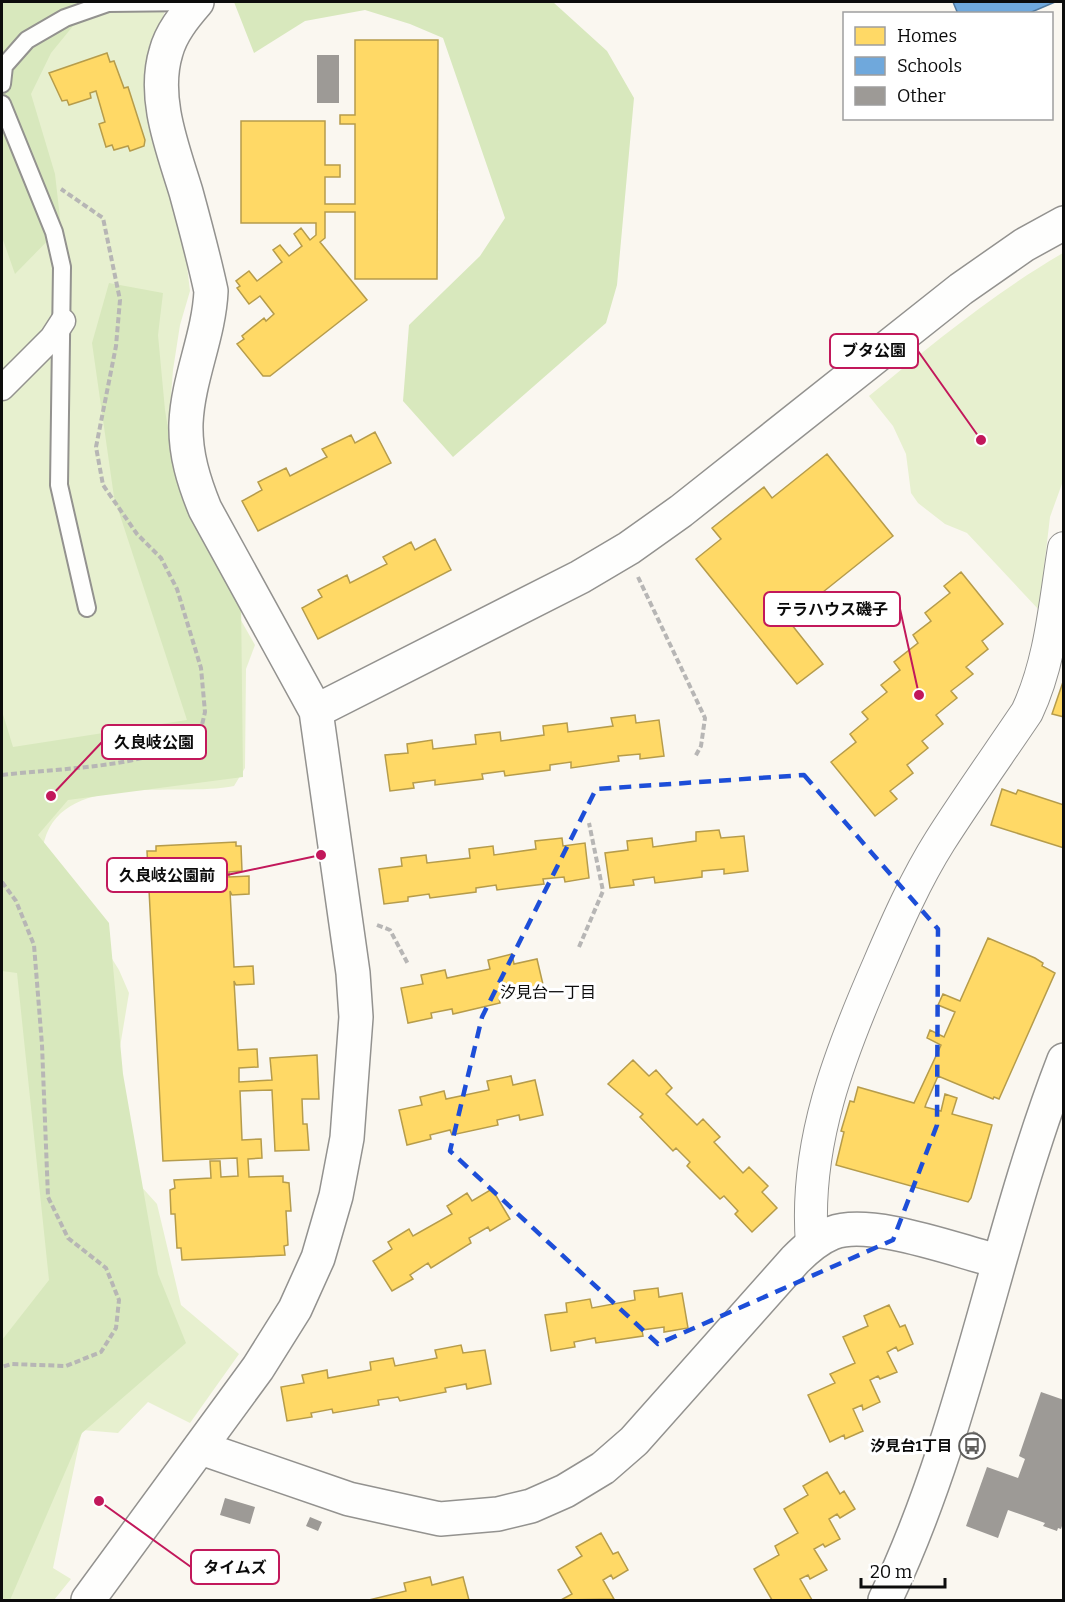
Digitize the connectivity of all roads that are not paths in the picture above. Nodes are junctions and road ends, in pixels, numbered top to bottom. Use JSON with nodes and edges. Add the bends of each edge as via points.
{"nodes":[{"id":1,"x":196,"y":2,"type":"edge"},
{"id":2,"x":2,"y":84,"type":"edge"},
{"id":3,"x":2,"y":104,"type":"edge"},
{"id":4,"x":1064,"y":223,"type":"edge"},
{"id":5,"x":63,"y":321,"type":"junction"},
{"id":6,"x":2,"y":388,"type":"edge"},
{"id":7,"x":1064,"y":548,"type":"edge"},
{"id":8,"x":87,"y":608,"type":"dead end"},
{"id":9,"x":316,"y":711,"type":"junction"},
{"id":10,"x":1064,"y":1060,"type":"edge"},
{"id":11,"x":812,"y":1244,"type":"junction"},
{"id":12,"x":998,"y":1262,"type":"junction"},
{"id":13,"x":201,"y":1448,"type":"junction"},
{"id":14,"x":88,"y":1600,"type":"edge"},
{"id":15,"x":885,"y":1600,"type":"edge"}],
"edges":[{"from":1,"to":2,"type":"lane","via":[[108,3],[65,18],[27,40],[4,66]]},
{"from":1,"to":9,"type":"street","via":[[174,31],[165,54],[162,81],[162,105],[169,135],[211,291],[210,316],[186,423],[188,452],[205,509]]},
{"from":3,"to":5,"type":"lane","via":[[54,232],[62,267]]},
{"from":4,"to":9,"type":"street","via":[[1024,245],[961,289],[629,548],[580,577]]},
{"from":5,"to":6,"type":"street","via":[[52,338]]},
{"from":5,"to":8,"type":"lane","via":[[59,485]]},
{"from":7,"to":11,"type":"street","via":[[1037,690],[1027,712],[939,843],[896,925],[830,1084],[817,1144],[810,1219]]},
{"from":9,"to":13,"type":"street","via":[[354,973],[356,1017],[347,1138],[318,1258],[295,1309]]},
{"from":10,"to":12,"type":"street"},
{"from":11,"to":12,"type":"street","via":[[852,1228],[875,1230]]},
{"from":11,"to":13,"type":"street","via":[[634,1441],[603,1468],[531,1506],[498,1514],[440,1519],[349,1499]]},
{"from":12,"to":15,"type":"street","via":[[942,1463]]},
{"from":13,"to":14,"type":"street"}]}
